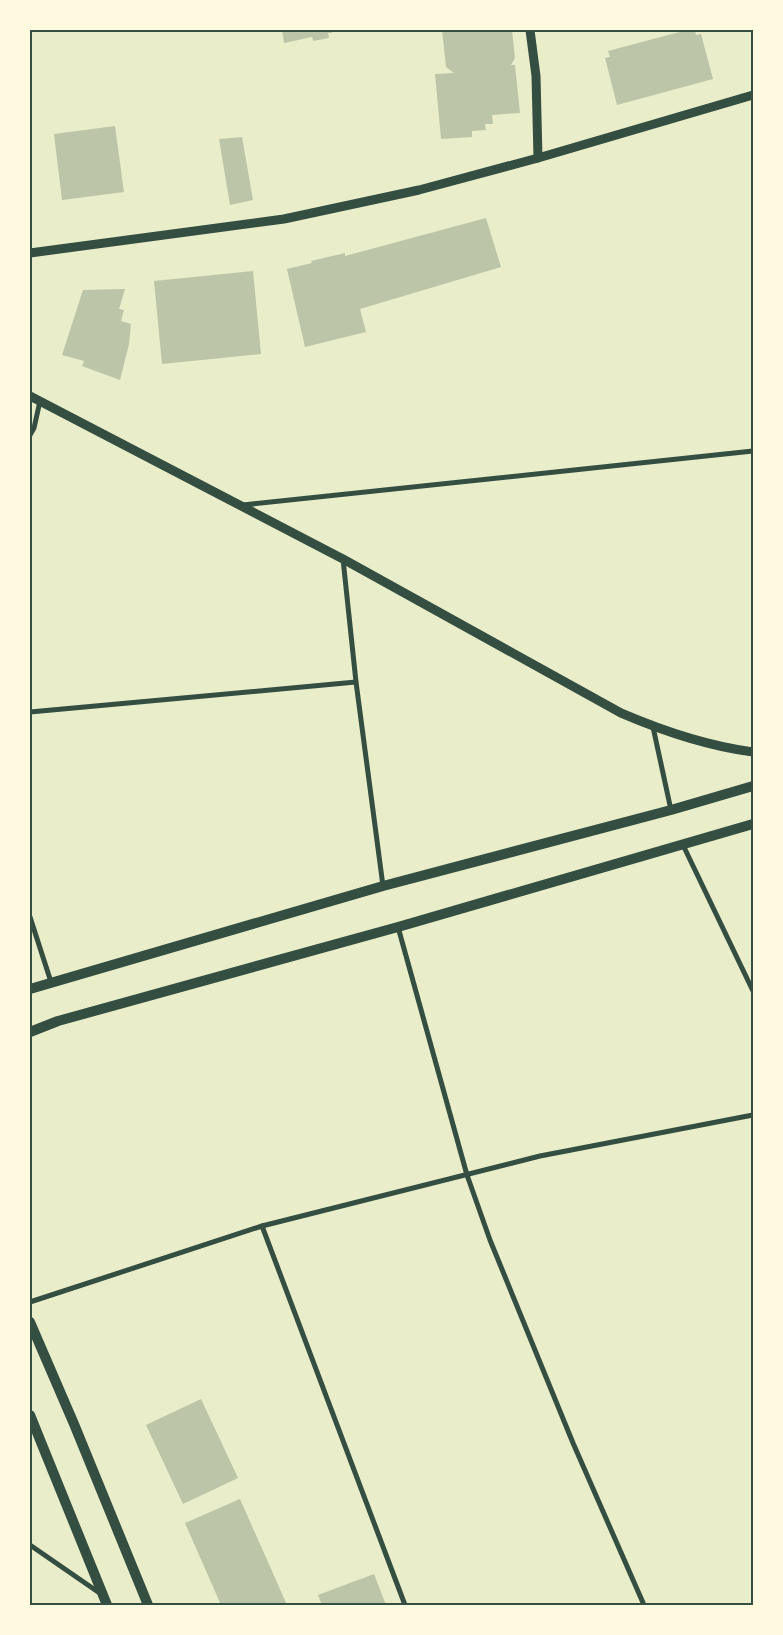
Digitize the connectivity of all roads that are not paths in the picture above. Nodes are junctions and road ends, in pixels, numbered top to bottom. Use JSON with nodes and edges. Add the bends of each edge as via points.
{"nodes":[{"id":1,"x":530,"y":30,"type":"edge"},
{"id":2,"x":753,"y":95,"type":"edge"},
{"id":3,"x":538,"y":158,"type":"junction"},
{"id":4,"x":30,"y":253,"type":"edge"},
{"id":5,"x":30,"y":396,"type":"edge"},
{"id":6,"x":40,"y":401,"type":"junction"},
{"id":7,"x":30,"y":435,"type":"edge"},
{"id":8,"x":753,"y":451,"type":"edge"},
{"id":9,"x":240,"y":506,"type":"junction"},
{"id":10,"x":343,"y":559,"type":"junction"},
{"id":11,"x":356,"y":682,"type":"junction"},
{"id":12,"x":30,"y":712,"type":"edge"},
{"id":13,"x":653,"y":727,"type":"junction"},
{"id":14,"x":753,"y":752,"type":"edge"},
{"id":15,"x":753,"y":786,"type":"edge"},
{"id":16,"x":671,"y":810,"type":"junction"},
{"id":17,"x":753,"y":824,"type":"edge"},
{"id":18,"x":682,"y":844,"type":"junction"},
{"id":19,"x":383,"y":886,"type":"junction"},
{"id":20,"x":30,"y":917,"type":"edge"},
{"id":21,"x":398,"y":927,"type":"junction"},
{"id":22,"x":51,"y":982,"type":"junction"},
{"id":23,"x":30,"y":989,"type":"edge"},
{"id":24,"x":753,"y":991,"type":"edge"},
{"id":25,"x":30,"y":1032,"type":"edge"},
{"id":26,"x":753,"y":1115,"type":"edge"},
{"id":27,"x":467,"y":1175,"type":"junction"},
{"id":28,"x":262,"y":1226,"type":"junction"},
{"id":29,"x":30,"y":1302,"type":"edge"},
{"id":30,"x":30,"y":1322,"type":"edge"},
{"id":31,"x":30,"y":1415,"type":"edge"},
{"id":32,"x":30,"y":1545,"type":"edge"},
{"id":33,"x":105,"y":1600,"type":"edge"},
{"id":34,"x":148,"y":1605,"type":"edge"},
{"id":35,"x":404,"y":1605,"type":"edge"},
{"id":36,"x":644,"y":1605,"type":"edge"}],
"edges":[{"from":1,"to":3,"type":"street","via":[[536,76]]},
{"from":2,"to":3,"type":"street"},
{"from":3,"to":4,"type":"street","via":[[419,190],[284,219]]},
{"from":5,"to":6,"type":"street"},
{"from":6,"to":7,"type":"street"},
{"from":6,"to":9,"type":"street"},
{"from":8,"to":9,"type":"street"},
{"from":9,"to":10,"type":"street"},
{"from":10,"to":11,"type":"street"},
{"from":10,"to":13,"type":"street","via":[[621,713]]},
{"from":11,"to":12,"type":"street"},
{"from":11,"to":19,"type":"street"},
{"from":13,"to":14,"type":"street","via":[[701,742]]},
{"from":13,"to":16,"type":"street"},
{"from":15,"to":16,"type":"main road"},
{"from":16,"to":19,"type":"main road"},
{"from":17,"to":18,"type":"main road"},
{"from":18,"to":21,"type":"main road"},
{"from":18,"to":24,"type":"street"},
{"from":19,"to":22,"type":"main road"},
{"from":20,"to":22,"type":"street"},
{"from":21,"to":25,"type":"main road","via":[[58,1021]]},
{"from":21,"to":27,"type":"street"},
{"from":22,"to":23,"type":"main road"},
{"from":26,"to":27,"type":"street","via":[[540,1156]]},
{"from":27,"to":28,"type":"street"},
{"from":27,"to":36,"type":"street","via":[[558,1407]]},
{"from":28,"to":29,"type":"street"},
{"from":28,"to":35,"type":"street"},
{"from":30,"to":34,"type":"main road"},
{"from":31,"to":33,"type":"main road"},
{"from":32,"to":33,"type":"street"}]}
